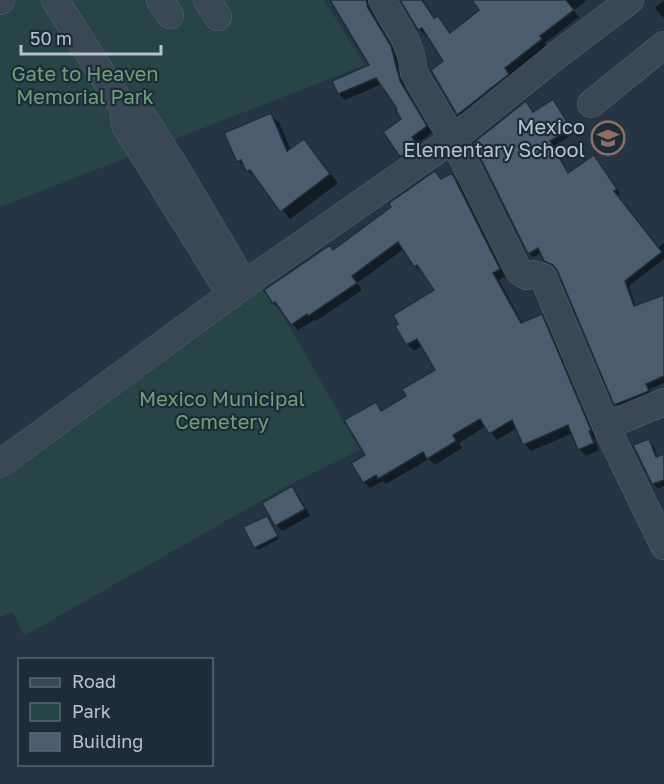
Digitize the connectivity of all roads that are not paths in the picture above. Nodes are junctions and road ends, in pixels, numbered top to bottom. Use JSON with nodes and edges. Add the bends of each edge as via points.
{"nodes":[{"id":1,"x":55,"y":0,"type":"edge"},
{"id":2,"x":382,"y":0,"type":"edge"},
{"id":3,"x":630,"y":0,"type":"edge"},
{"id":4,"x":664,"y":45,"type":"edge"},
{"id":5,"x":591,"y":104,"type":"dead end"},
{"id":6,"x":453,"y":139,"type":"junction"},
{"id":7,"x":238,"y":289,"type":"junction"},
{"id":8,"x":664,"y":402,"type":"edge"},
{"id":9,"x":606,"y":426,"type":"junction"},
{"id":10,"x":0,"y":464,"type":"edge"},
{"id":11,"x":664,"y":546,"type":"edge"}],
"edges":[{"from":1,"to":7,"type":"street","via":[[123,107],[141,114],[163,167]]},
{"from":2,"to":6,"type":"street","via":[[405,39],[414,73]]},
{"from":3,"to":6,"type":"street"},
{"from":4,"to":5,"type":"street"},
{"from":6,"to":7,"type":"street"},
{"from":6,"to":9,"type":"street","via":[[516,266],[527,276],[543,277]]},
{"from":7,"to":10,"type":"street"},
{"from":8,"to":9,"type":"street"},
{"from":9,"to":11,"type":"street"}]}
